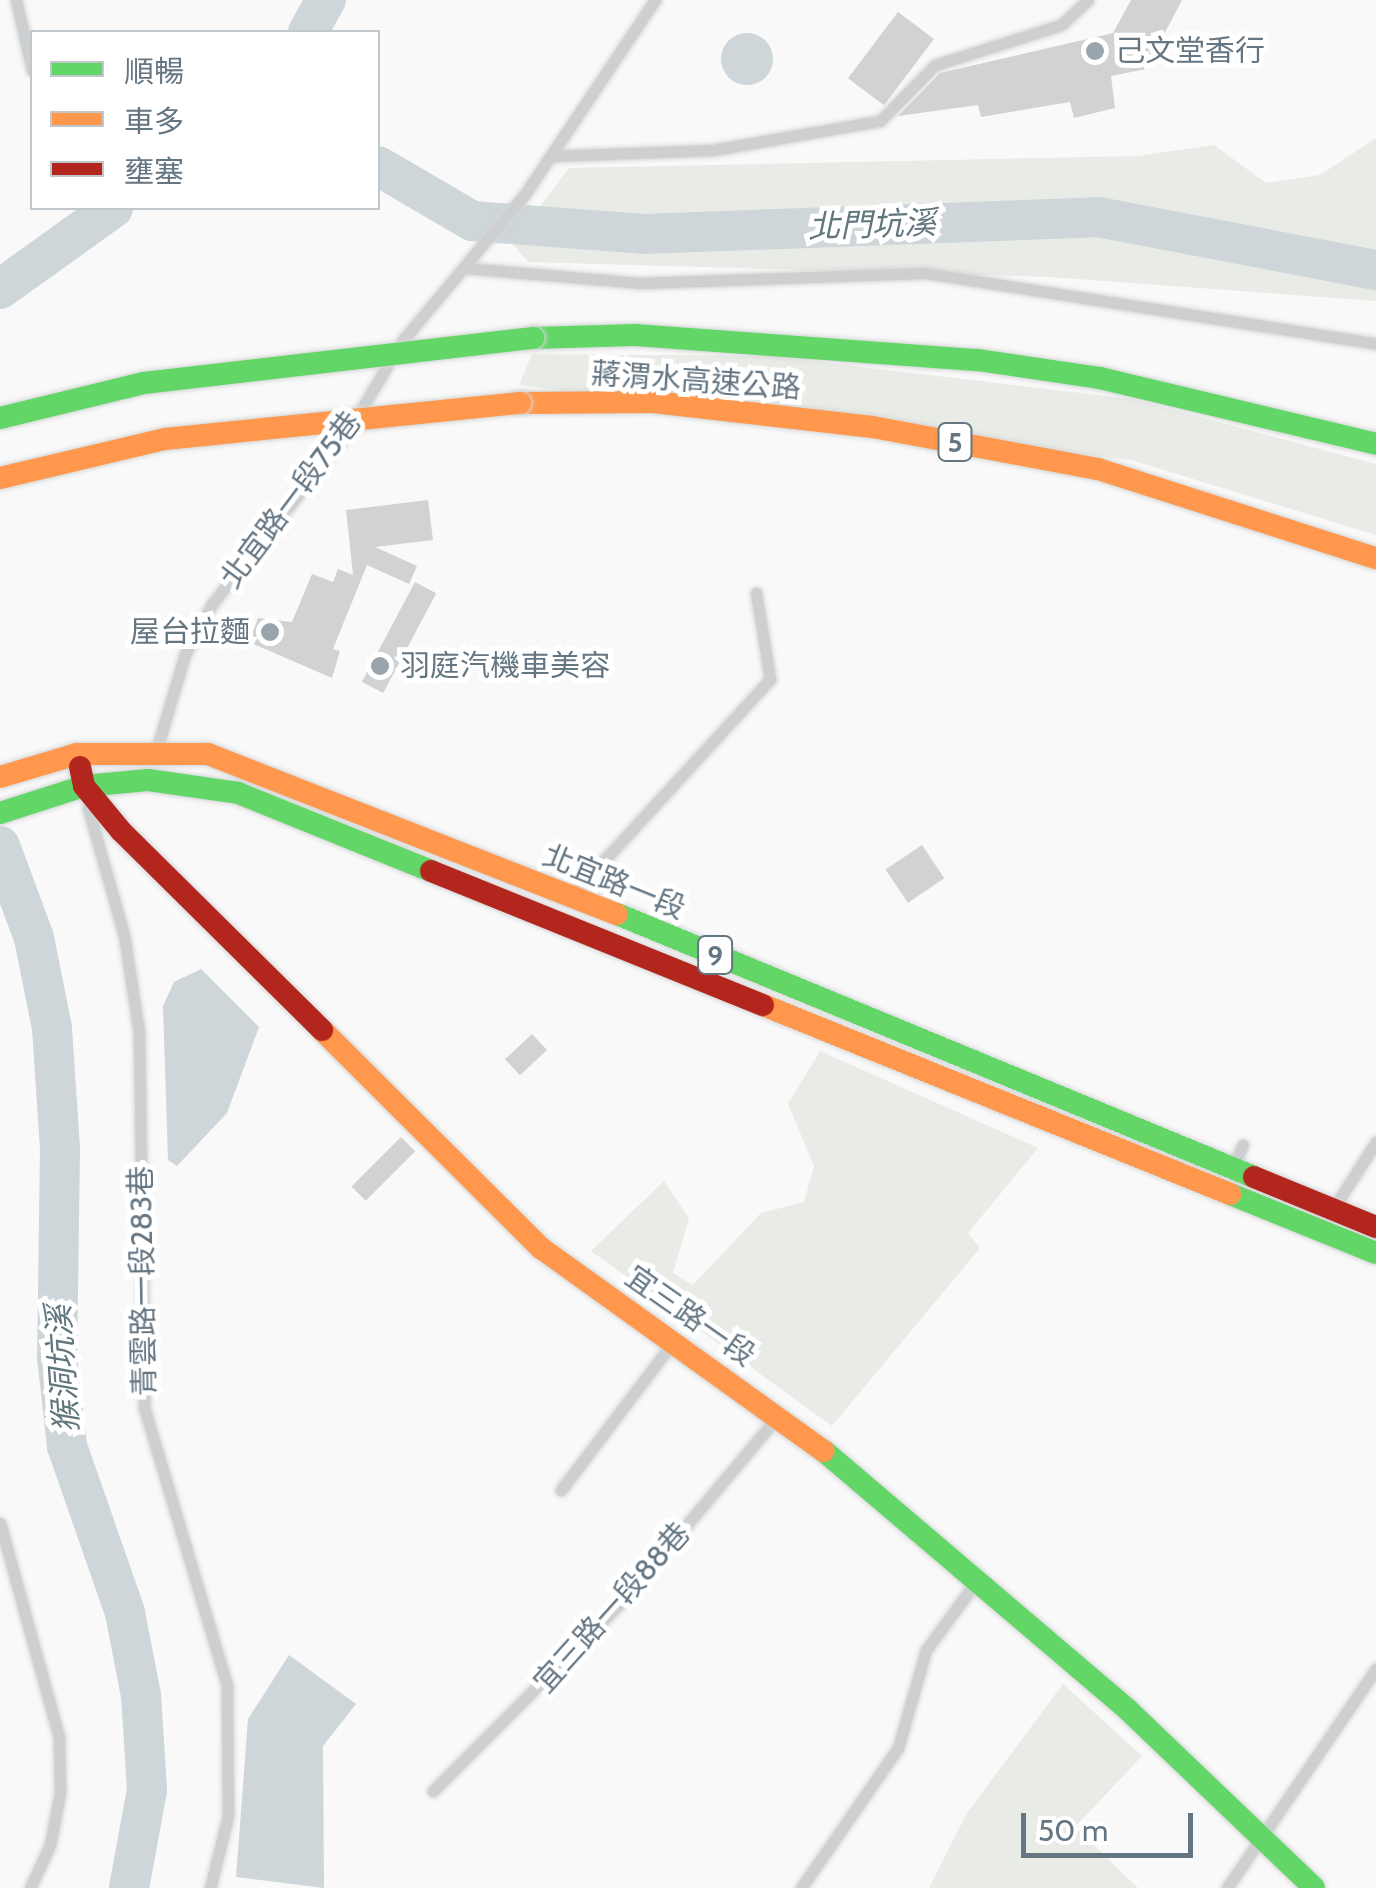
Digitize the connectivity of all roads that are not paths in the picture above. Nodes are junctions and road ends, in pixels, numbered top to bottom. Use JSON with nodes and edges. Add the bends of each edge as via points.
{"nodes":[{"id":1,"x":16,"y":0,"type":"edge"},
{"id":2,"x":654,"y":0,"type":"edge"},
{"id":3,"x":1088,"y":0,"type":"edge"},
{"id":4,"x":30,"y":61,"type":"edge"},
{"id":5,"x":552,"y":156,"type":"junction"},
{"id":6,"x":465,"y":268,"type":"junction"},
{"id":7,"x":1376,"y":344,"type":"edge"},
{"id":8,"x":0,"y":418,"type":"edge"},
{"id":9,"x":1376,"y":444,"type":"edge"},
{"id":10,"x":0,"y":478,"type":"edge"},
{"id":11,"x":1376,"y":558,"type":"edge"},
{"id":12,"x":756,"y":593,"type":"dead end"},
{"id":13,"x":156,"y":748,"type":"junction"},
{"id":14,"x":78,"y":754,"type":"junction"},
{"id":15,"x":0,"y":777,"type":"edge"},
{"id":16,"x":148,"y":780,"type":"junction"},
{"id":17,"x":84,"y":786,"type":"junction"},
{"id":18,"x":0,"y":812,"type":"edge"},
{"id":19,"x":570,"y":898,"type":"junction"},
{"id":20,"x":1376,"y":1142,"type":"edge"},
{"id":21,"x":1243,"y":1145,"type":"dead end"},
{"id":22,"x":1232,"y":1168,"type":"junction"},
{"id":23,"x":1333,"y":1210,"type":"junction"},
{"id":24,"x":1376,"y":1227,"type":"edge"},
{"id":25,"x":1320,"y":1231,"type":"junction"},
{"id":26,"x":1376,"y":1253,"type":"edge"},
{"id":27,"x":672,"y":1343,"type":"junction"},
{"id":28,"x":780,"y":1414,"type":"junction"},
{"id":29,"x":561,"y":1490,"type":"dead end"},
{"id":30,"x":0,"y":1524,"type":"edge"},
{"id":31,"x":977,"y":1579,"type":"junction"},
{"id":32,"x":1376,"y":1669,"type":"edge"},
{"id":33,"x":433,"y":1791,"type":"dead end"},
{"id":34,"x":1264,"y":1841,"type":"junction"},
{"id":35,"x":30,"y":1888,"type":"edge"},
{"id":36,"x":210,"y":1888,"type":"edge"},
{"id":37,"x":801,"y":1888,"type":"edge"},
{"id":38,"x":1227,"y":1888,"type":"edge"},
{"id":39,"x":1314,"y":1888,"type":"edge"}],
"edges":[{"from":1,"to":4,"type":"lane"},
{"from":2,"to":5,"type":"lane"},
{"from":3,"to":5,"type":"lane","via":[[1061,25],[935,65],[880,121],[713,150]]},
{"from":5,"to":6,"type":"lane","name":"北宜路一段75巷"},
{"from":6,"to":7,"type":"lane","via":[[640,283],[925,272]]},
{"from":6,"to":13,"type":"lane","name":"北宜路一段75巷","via":[[413,322],[348,431],[212,604],[184,654]]},
{"from":8,"to":9,"type":"main road","name":"蔣渭水高速公路","bridge":true,"via":[[144,383],[532,338],[635,335],[978,360],[1100,378]]},
{"from":10,"to":11,"type":"main road","name":"蔣渭水高速公路","number":"5","bridge":true,"via":[[165,439],[402,411],[652,402],[872,427],[1098,469]]},
{"from":12,"to":19,"type":"lane","via":[[770,679]]},
{"from":13,"to":14,"type":"main road","name":"北宜路一段","number":"9"},
{"from":13,"to":16,"type":"lane","name":"北宜路一段75巷"},
{"from":13,"to":19,"type":"main road","name":"北宜路一段","number":"9","via":[[208,754],[346,803]]},
{"from":14,"to":15,"type":"main road","name":"北宜路一段","number":"9"},
{"from":14,"to":17,"type":"main road"},
{"from":16,"to":17,"type":"main road","name":"北宜路一段","number":"9"},
{"from":16,"to":25,"type":"main road","name":"北宜路一段","number":"9","via":[[238,793]]},
{"from":17,"to":18,"type":"main road","name":"北宜路一段","number":"9"},
{"from":17,"to":27,"type":"main road","name":"宜三路一段","via":[[541,1248]]},
{"from":17,"to":36,"type":"lane","name":"青雲路一段283巷","via":[[124,936],[139,1032],[144,1408],[227,1686],[228,1816]]},
{"from":19,"to":22,"type":"main road","name":"北宜路一段","number":"9"},
{"from":20,"to":23,"type":"lane"},
{"from":21,"to":22,"type":"lane"},
{"from":22,"to":23,"type":"main road","name":"北宜路一段","number":"9"},
{"from":23,"to":24,"type":"main road","name":"北宜路一段","number":"9"},
{"from":23,"to":25,"type":"lane"},
{"from":25,"to":26,"type":"main road","name":"北宜路一段","number":"9"},
{"from":27,"to":28,"type":"main road","name":"宜三路一段"},
{"from":27,"to":29,"type":"lane"},
{"from":28,"to":31,"type":"main road","name":"宜三路一段"},
{"from":28,"to":33,"type":"lane","name":"宜三路一段88巷","via":[[628,1596]]},
{"from":30,"to":35,"type":"lane","via":[[58,1737],[54,1828]]},
{"from":31,"to":34,"type":"main road","name":"宜三路一段"},
{"from":31,"to":37,"type":"lane","via":[[926,1650],[898,1748]]},
{"from":32,"to":34,"type":"lane"},
{"from":34,"to":38,"type":"lane"},
{"from":34,"to":39,"type":"main road","name":"宜三路一段"}]}
